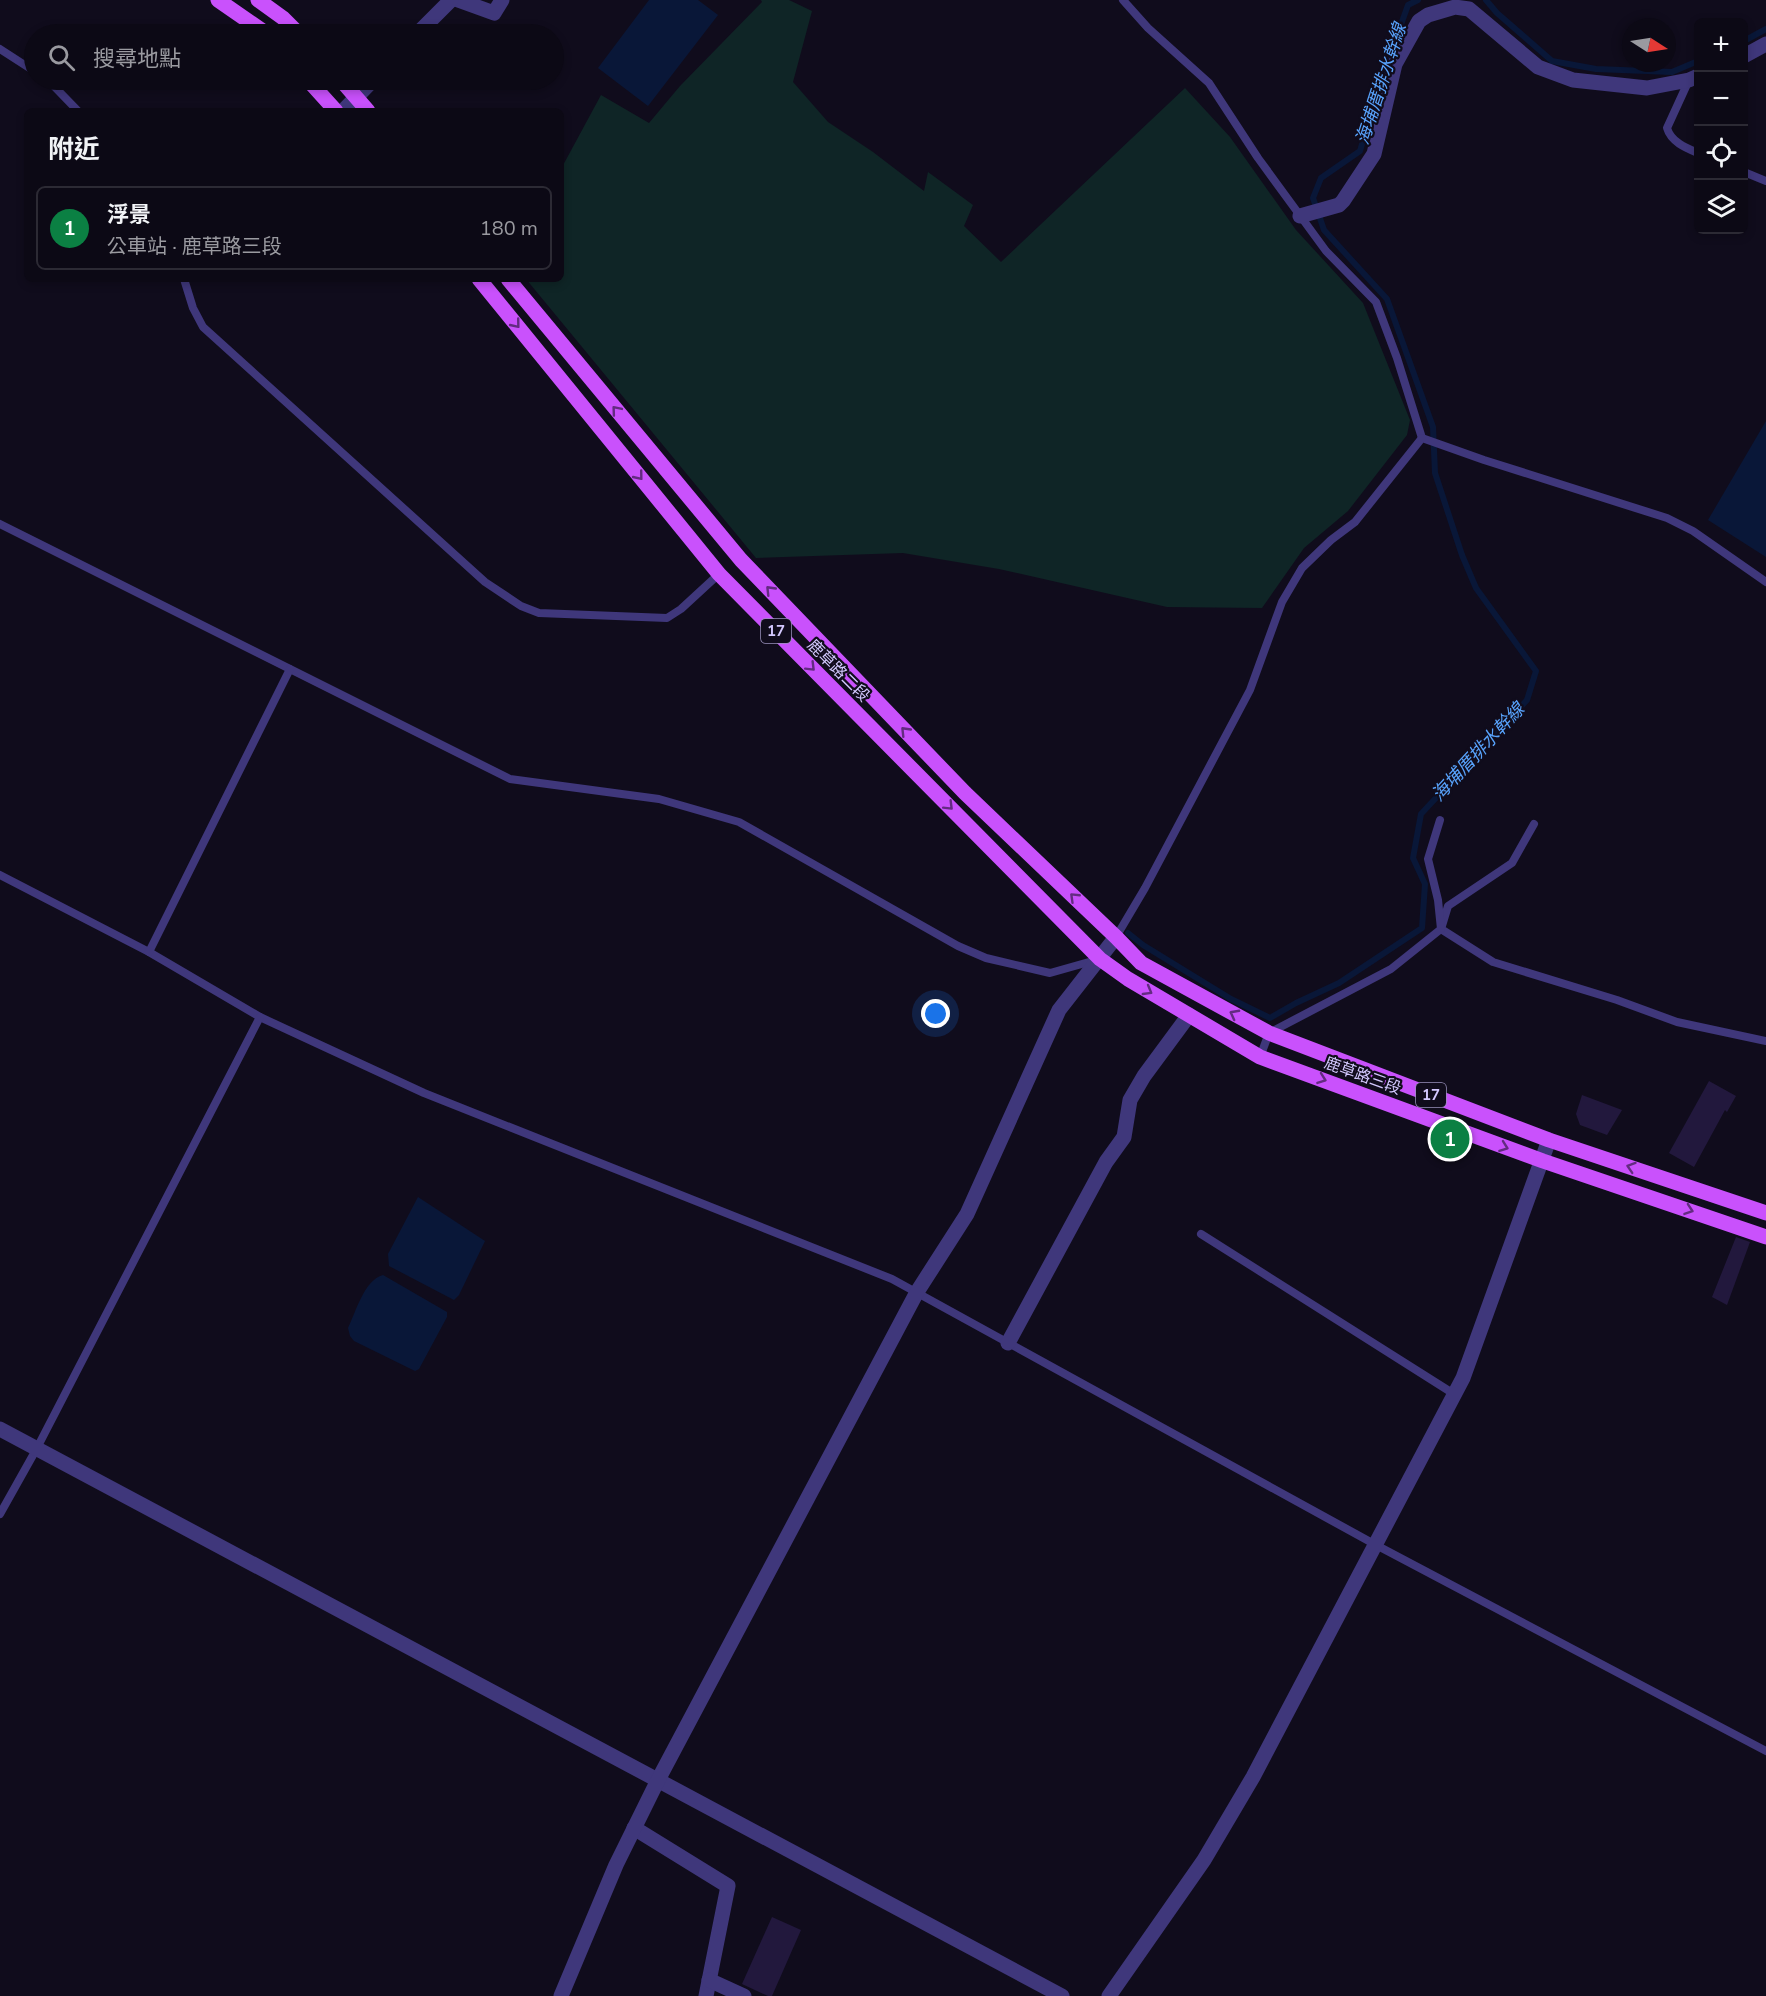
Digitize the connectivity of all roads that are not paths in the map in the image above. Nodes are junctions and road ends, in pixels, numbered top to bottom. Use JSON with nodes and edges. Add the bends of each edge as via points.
{"nodes":[{"id":1,"x":218,"y":0,"type":"edge"},
{"id":2,"x":258,"y":0,"type":"edge"},
{"id":3,"x":451,"y":0,"type":"edge"},
{"id":4,"x":458,"y":0,"type":"edge"},
{"id":5,"x":502,"y":0,"type":"edge"},
{"id":6,"x":1123,"y":0,"type":"edge"},
{"id":7,"x":253,"y":24,"type":"edge"},
{"id":8,"x":289,"y":24,"type":"edge"},
{"id":9,"x":427,"y":24,"type":"edge"},
{"id":10,"x":1766,"y":44,"type":"edge"},
{"id":11,"x":0,"y":49,"type":"edge"},
{"id":12,"x":1748,"y":54,"type":"edge"},
{"id":13,"x":24,"y":65,"type":"edge"},
{"id":14,"x":1694,"y":78,"type":"edge"},
{"id":15,"x":58,"y":90,"type":"edge"},
{"id":16,"x":317,"y":90,"type":"edge"},
{"id":17,"x":349,"y":90,"type":"edge"},
{"id":18,"x":363,"y":90,"type":"edge"},
{"id":19,"x":356,"y":97,"type":"junction"},
{"id":20,"x":75,"y":108,"type":"edge"},
{"id":21,"x":333,"y":108,"type":"edge"},
{"id":22,"x":346,"y":108,"type":"edge"},
{"id":23,"x":365,"y":108,"type":"edge"},
{"id":24,"x":1694,"y":151,"type":"edge"},
{"id":25,"x":1748,"y":174,"type":"edge"},
{"id":26,"x":1766,"y":181,"type":"edge"},
{"id":27,"x":1300,"y":216,"type":"junction"},
{"id":28,"x":185,"y":282,"type":"edge"},
{"id":29,"x":481,"y":282,"type":"edge"},
{"id":30,"x":510,"y":282,"type":"edge"},
{"id":31,"x":1422,"y":438,"type":"junction"},
{"id":32,"x":0,"y":524,"type":"edge"},
{"id":33,"x":719,"y":574,"type":"junction"},
{"id":34,"x":1766,"y":582,"type":"edge"},
{"id":35,"x":290,"y":669,"type":"junction"},
{"id":36,"x":1440,"y":820,"type":"dead end"},
{"id":37,"x":1534,"y":824,"type":"dead end"},
{"id":38,"x":0,"y":875,"type":"edge"},
{"id":39,"x":1441,"y":929,"type":"junction"},
{"id":40,"x":1116,"y":937,"type":"junction"},
{"id":41,"x":149,"y":952,"type":"junction"},
{"id":42,"x":1100,"y":959,"type":"junction"},
{"id":43,"x":1189,"y":1015,"type":"junction"},
{"id":44,"x":260,"y":1017,"type":"junction"},
{"id":45,"x":1269,"y":1033,"type":"junction"},
{"id":46,"x":1766,"y":1041,"type":"edge"},
{"id":47,"x":1260,"y":1057,"type":"junction"},
{"id":48,"x":1550,"y":1140,"type":"junction"},
{"id":49,"x":1543,"y":1161,"type":"junction"},
{"id":50,"x":1766,"y":1213,"type":"edge"},
{"id":51,"x":1201,"y":1234,"type":"dead end"},
{"id":52,"x":1766,"y":1237,"type":"edge"},
{"id":53,"x":917,"y":1292,"type":"junction"},
{"id":54,"x":1008,"y":1343,"type":"junction"},
{"id":55,"x":1454,"y":1394,"type":"junction"},
{"id":56,"x":0,"y":1429,"type":"edge"},
{"id":57,"x":37,"y":1448,"type":"junction"},
{"id":58,"x":0,"y":1514,"type":"edge"},
{"id":59,"x":1376,"y":1545,"type":"junction"},
{"id":60,"x":1766,"y":1751,"type":"edge"},
{"id":61,"x":658,"y":1780,"type":"junction"},
{"id":62,"x":634,"y":1828,"type":"junction"},
{"id":63,"x":709,"y":1980,"type":"junction"},
{"id":64,"x":561,"y":1996,"type":"edge"},
{"id":65,"x":706,"y":1996,"type":"edge"},
{"id":66,"x":744,"y":1996,"type":"edge"},
{"id":67,"x":1062,"y":1996,"type":"edge"},
{"id":68,"x":1109,"y":1996,"type":"edge"}],
"edges":[{"from":1,"to":7,"type":"main road"},
{"from":2,"to":8,"type":"main road"},
{"from":3,"to":9,"type":"street"},
{"from":4,"to":5,"type":"street","via":[[494,13]]},
{"from":6,"to":27,"type":"lane","via":[[1209,83]]},
{"from":10,"to":12,"type":"street"},
{"from":11,"to":13,"type":"lane"},
{"from":14,"to":24,"type":"lane","via":[[1667,128],[1670,136]]},
{"from":14,"to":27,"type":"street","via":[[1647,88],[1573,80],[1538,67],[1468,9],[1455,7],[1428,15],[1419,21],[1395,64],[1369,163],[1339,205]]},
{"from":15,"to":20,"type":"lane"},
{"from":16,"to":21,"type":"main road"},
{"from":17,"to":19,"type":"main road"},
{"from":18,"to":19,"type":"street"},
{"from":19,"to":22,"type":"street"},
{"from":19,"to":23,"type":"main road"},
{"from":25,"to":26,"type":"lane"},
{"from":27,"to":31,"type":"lane","via":[[1326,251],[1376,302]]},
{"from":28,"to":33,"type":"lane","via":[[203,327],[484,582],[521,606],[556,615],[667,618]]},
{"from":29,"to":33,"type":"main road","name":"鹿草路二段","number":"17","one_way":true},
{"from":40,"to":30,"type":"main road","name":"鹿草路二段","number":"17","one_way":true,"via":[[965,793],[741,560]]},
{"from":31,"to":34,"type":"lane","via":[[1667,518],[1693,531]]},
{"from":31,"to":40,"type":"lane","via":[[1356,522],[1302,568],[1282,602],[1250,690]]},
{"from":32,"to":35,"type":"lane"},
{"from":33,"to":42,"type":"main road","name":"鹿草路二段","number":"17","one_way":true},
{"from":35,"to":41,"type":"lane"},
{"from":35,"to":42,"type":"lane","via":[[510,779],[659,800],[739,822],[986,958],[1050,973]]},
{"from":36,"to":39,"type":"lane","via":[[1428,859]]},
{"from":37,"to":39,"type":"lane","via":[[1512,863],[1448,906]]},
{"from":38,"to":41,"type":"lane"},
{"from":39,"to":45,"type":"lane","via":[[1391,969]]},
{"from":39,"to":46,"type":"lane","via":[[1493,962],[1677,1022]]},
{"from":40,"to":42,"type":"street"},
{"from":45,"to":40,"type":"main road","name":"鹿草路三段","number":"17","one_way":true,"via":[[1141,963]]},
{"from":41,"to":44,"type":"lane"},
{"from":42,"to":43,"type":"main road","name":"鹿草路三段","number":"17","one_way":true},
{"from":42,"to":53,"type":"street","via":[[1059,1010],[968,1214]]},
{"from":43,"to":47,"type":"main road","name":"鹿草路三段","number":"17"},
{"from":43,"to":54,"type":"street","via":[[1130,1100],[1124,1137],[1106,1162]]},
{"from":44,"to":53,"type":"lane","via":[[424,1093]]},
{"from":44,"to":57,"type":"lane"},
{"from":45,"to":47,"type":"lane"},
{"from":45,"to":48,"type":"main road","name":"鹿草路三段","number":"17"},
{"from":47,"to":49,"type":"main road","name":"鹿草路三段","number":"17","one_way":true},
{"from":48,"to":49,"type":"street"},
{"from":50,"to":48,"type":"main road","name":"鹿草路三段","number":"17","one_way":true},
{"from":49,"to":52,"type":"main road","name":"鹿草路三段","number":"17","one_way":true},
{"from":49,"to":55,"type":"street"},
{"from":51,"to":55,"type":"lane"},
{"from":53,"to":54,"type":"lane"},
{"from":53,"to":61,"type":"street"},
{"from":54,"to":59,"type":"lane"},
{"from":55,"to":59,"type":"street"},
{"from":56,"to":57,"type":"street"},
{"from":57,"to":58,"type":"lane"},
{"from":57,"to":61,"type":"street"},
{"from":59,"to":60,"type":"lane"},
{"from":59,"to":68,"type":"street","via":[[1253,1777],[1204,1860]]},
{"from":61,"to":62,"type":"street"},
{"from":61,"to":67,"type":"street"},
{"from":62,"to":63,"type":"street","via":[[728,1886]]},
{"from":62,"to":64,"type":"street"},
{"from":63,"to":65,"type":"street"},
{"from":63,"to":66,"type":"street"}]}
